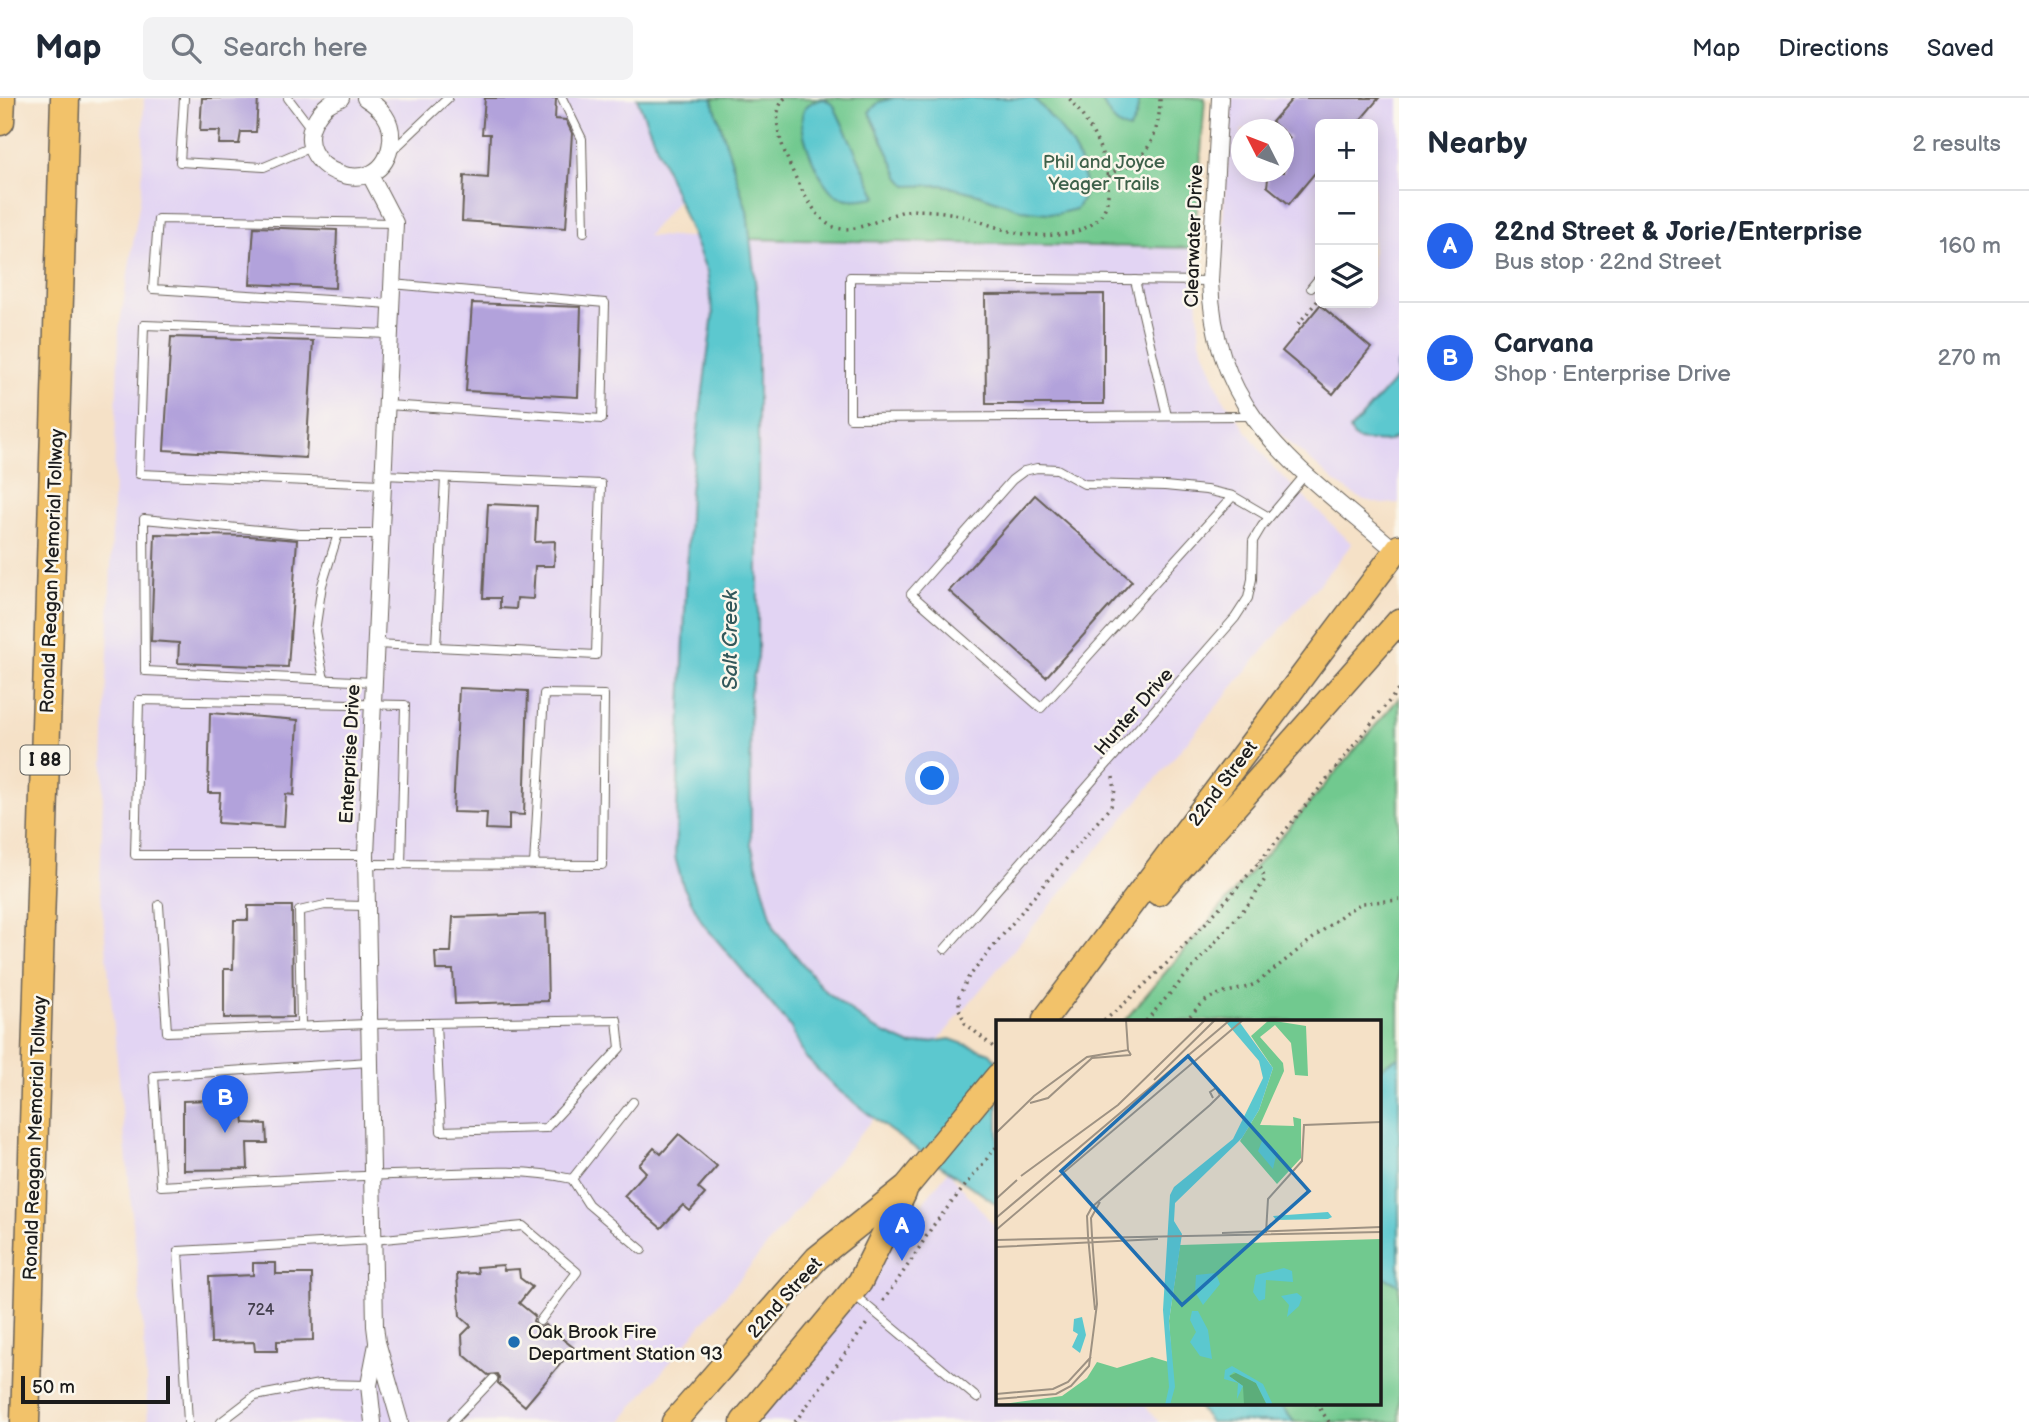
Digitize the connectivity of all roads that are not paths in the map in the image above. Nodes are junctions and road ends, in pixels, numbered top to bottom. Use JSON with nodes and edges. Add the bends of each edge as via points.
{"nodes":[{"id":1,"x":1,"y":98,"type":"edge"},
{"id":2,"x":65,"y":98,"type":"edge"},
{"id":3,"x":184,"y":98,"type":"edge"},
{"id":4,"x":288,"y":98,"type":"edge"},
{"id":5,"x":341,"y":98,"type":"edge"},
{"id":6,"x":448,"y":98,"type":"edge"},
{"id":7,"x":562,"y":98,"type":"edge"},
{"id":8,"x":1220,"y":98,"type":"edge"},
{"id":9,"x":372,"y":100,"type":"edge"},
{"id":10,"x":0,"y":121,"type":"edge"},
{"id":11,"x":310,"y":127,"type":"junction"},
{"id":12,"x":311,"y":147,"type":"junction"},
{"id":13,"x":390,"y":153,"type":"junction"},
{"id":14,"x":370,"y":175,"type":"junction"},
{"id":15,"x":395,"y":223,"type":"junction"},
{"id":16,"x":584,"y":232,"type":"dead end"},
{"id":17,"x":1135,"y":280,"type":"junction"},
{"id":18,"x":1210,"y":281,"type":"junction"},
{"id":19,"x":1315,"y":283,"type":"edge"},
{"id":20,"x":393,"y":284,"type":"junction"},
{"id":21,"x":1311,"y":288,"type":"dead end"},
{"id":22,"x":391,"y":304,"type":"junction"},
{"id":23,"x":390,"y":334,"type":"junction"},
{"id":24,"x":387,"y":405,"type":"junction"},
{"id":25,"x":1167,"y":416,"type":"junction"},
{"id":26,"x":1250,"y":416,"type":"junction"},
{"id":27,"x":1305,"y":475,"type":"junction"},
{"id":28,"x":445,"y":478,"type":"junction"},
{"id":29,"x":383,"y":480,"type":"junction"},
{"id":30,"x":1233,"y":496,"type":"junction"},
{"id":31,"x":1269,"y":517,"type":"junction"},
{"id":32,"x":338,"y":534,"type":"junction"},
{"id":33,"x":381,"y":534,"type":"junction"},
{"id":34,"x":1398,"y":551,"type":"edge"},
{"id":35,"x":1399,"y":621,"type":"edge"},
{"id":36,"x":376,"y":644,"type":"junction"},
{"id":37,"x":436,"y":647,"type":"junction"},
{"id":38,"x":324,"y":680,"type":"junction"},
{"id":39,"x":374,"y":682,"type":"junction"},
{"id":40,"x":373,"y":705,"type":"junction"},
{"id":41,"x":365,"y":860,"type":"junction"},
{"id":42,"x":401,"y":864,"type":"junction"},
{"id":43,"x":534,"y":865,"type":"junction"},
{"id":44,"x":159,"y":905,"type":"dead end"},
{"id":45,"x":365,"y":906,"type":"junction"},
{"id":46,"x":944,"y":948,"type":"dead end"},
{"id":47,"x":1044,"y":1020,"type":"edge"},
{"id":48,"x":436,"y":1023,"type":"junction"},
{"id":49,"x":368,"y":1024,"type":"junction"},
{"id":50,"x":301,"y":1027,"type":"junction"},
{"id":51,"x":369,"y":1062,"type":"junction"},
{"id":52,"x":996,"y":1078,"type":"edge"},
{"id":53,"x":633,"y":1102,"type":"dead end"},
{"id":54,"x":372,"y":1175,"type":"junction"},
{"id":55,"x":572,"y":1179,"type":"junction"},
{"id":56,"x":907,"y":1186,"type":"junction"},
{"id":57,"x":373,"y":1240,"type":"junction"},
{"id":58,"x":642,"y":1250,"type":"dead end"},
{"id":59,"x":851,"y":1293,"type":"junction"},
{"id":60,"x":540,"y":1321,"type":"dead end"},
{"id":61,"x":377,"y":1342,"type":"junction"},
{"id":62,"x":493,"y":1379,"type":"dead end"},
{"id":63,"x":369,"y":1385,"type":"junction"},
{"id":64,"x":977,"y":1398,"type":"dead end"},
{"id":65,"x":25,"y":1422,"type":"edge"},
{"id":66,"x":188,"y":1422,"type":"edge"},
{"id":67,"x":221,"y":1422,"type":"edge"},
{"id":68,"x":373,"y":1422,"type":"edge"},
{"id":69,"x":400,"y":1422,"type":"edge"},
{"id":70,"x":452,"y":1422,"type":"edge"},
{"id":71,"x":674,"y":1422,"type":"edge"},
{"id":72,"x":743,"y":1422,"type":"edge"}],
"edges":[{"from":1,"to":10,"type":"highway"},
{"from":2,"to":65,"type":"highway","name":"Ronald Reagan Memorial Tollway","number":"I 88"},
{"from":3,"to":12,"type":"lane","via":[[180,162],[264,167]]},
{"from":4,"to":11,"type":"lane"},
{"from":5,"to":11,"type":"street","via":[[326,104]]},
{"from":6,"to":13,"type":"lane"},
{"from":7,"to":16,"type":"lane","via":[[582,139]]},
{"from":8,"to":18,"type":"street","name":"Clearwater Drive"},
{"from":9,"to":13,"type":"street","via":[[386,114]]},
{"from":11,"to":12,"type":"street"},
{"from":12,"to":14,"type":"street","via":[[319,160],[340,175]]},
{"from":13,"to":14,"type":"street"},
{"from":14,"to":15,"type":"street","name":"Enterprise Drive"},
{"from":15,"to":20,"type":"street","name":"Enterprise Drive"},
{"from":15,"to":22,"type":"lane","via":[[158,219],[153,289]]},
{"from":17,"to":18,"type":"lane"},
{"from":17,"to":25,"type":"lane"},
{"from":17,"to":25,"type":"lane","via":[[850,277],[850,418]]},
{"from":18,"to":26,"type":"street","name":"Clearwater Drive","via":[[1217,343]]},
{"from":19,"to":21,"type":"lane"},
{"from":20,"to":22,"type":"street","name":"Enterprise Drive"},
{"from":20,"to":24,"type":"lane","via":[[605,303],[602,419]]},
{"from":22,"to":23,"type":"street","name":"Enterprise Drive"},
{"from":23,"to":24,"type":"street","name":"Enterprise Drive"},
{"from":23,"to":29,"type":"lane","via":[[145,325],[139,474]]},
{"from":24,"to":29,"type":"street","name":"Enterprise Drive"},
{"from":25,"to":26,"type":"lane"},
{"from":26,"to":27,"type":"street","name":"Clearwater Drive"},
{"from":27,"to":31,"type":"lane","name":"Hunter Drive"},
{"from":27,"to":34,"type":"street","name":"Clearwater Drive"},
{"from":28,"to":29,"type":"lane"},
{"from":28,"to":37,"type":"lane"},
{"from":28,"to":37,"type":"lane","via":[[601,484],[596,655]]},
{"from":29,"to":33,"type":"street","name":"Enterprise Drive"},
{"from":30,"to":30,"type":"lane","via":[[1165,486],[1084,484],[1057,469],[1024,471],[911,594],[1041,708]]},
{"from":30,"to":31,"type":"lane"},
{"from":31,"to":46,"type":"lane","name":"Hunter Drive","via":[[1253,541],[1248,598],[1235,618]]},
{"from":32,"to":33,"type":"lane"},
{"from":32,"to":38,"type":"lane","via":[[322,584],[315,631]]},
{"from":32,"to":38,"type":"lane","via":[[144,519],[145,671]]},
{"from":33,"to":36,"type":"street","name":"Enterprise Drive"},
{"from":34,"to":47,"type":"main road","name":"22nd Street"},
{"from":35,"to":47,"type":"main road","name":"22nd Street"},
{"from":36,"to":37,"type":"lane"},
{"from":36,"to":39,"type":"street","name":"Enterprise Drive"},
{"from":38,"to":39,"type":"lane"},
{"from":39,"to":40,"type":"street","name":"Enterprise Drive"},
{"from":40,"to":41,"type":"street","name":"Enterprise Drive"},
{"from":40,"to":41,"type":"lane","via":[[139,700],[135,855]]},
{"from":40,"to":42,"type":"lane","via":[[405,705]]},
{"from":41,"to":42,"type":"lane"},
{"from":41,"to":45,"type":"street","name":"Enterprise Drive"},
{"from":42,"to":43,"type":"lane"},
{"from":43,"to":43,"type":"lane","via":[[602,865],[604,695],[544,694]]},
{"from":44,"to":50,"type":"lane","via":[[167,1032]]},
{"from":45,"to":49,"type":"street","name":"Enterprise Drive"},
{"from":45,"to":50,"type":"lane","via":[[326,905],[299,911]]},
{"from":48,"to":48,"type":"lane","via":[[617,1020],[620,1048],[547,1128],[441,1131]]},
{"from":48,"to":49,"type":"lane"},
{"from":49,"to":50,"type":"lane"},
{"from":49,"to":51,"type":"street","name":"Enterprise Drive"},
{"from":51,"to":54,"type":"street","name":"Enterprise Drive"},
{"from":51,"to":54,"type":"lane","via":[[154,1076],[161,1186]]},
{"from":52,"to":56,"type":"main road","name":"22nd Street"},
{"from":53,"to":55,"type":"lane"},
{"from":54,"to":55,"type":"lane","via":[[543,1172]]},
{"from":54,"to":57,"type":"street","name":"Enterprise Drive"},
{"from":55,"to":58,"type":"lane","via":[[588,1204]]},
{"from":56,"to":59,"type":"main road","name":"22nd Street"},
{"from":56,"to":71,"type":"main road","name":"22nd Street","via":[[817,1258]]},
{"from":57,"to":60,"type":"lane","via":[[523,1226],[577,1272]]},
{"from":57,"to":61,"type":"street","name":"Enterprise Drive"},
{"from":57,"to":66,"type":"lane","via":[[178,1251]]},
{"from":59,"to":64,"type":"lane"},
{"from":59,"to":72,"type":"main road","name":"22nd Street"},
{"from":61,"to":63,"type":"street","name":"Enterprise Drive"},
{"from":61,"to":69,"type":"street","name":"Enterprise Drive"},
{"from":62,"to":70,"type":"lane"},
{"from":63,"to":67,"type":"lane","via":[[319,1384],[255,1396]]},
{"from":63,"to":68,"type":"street","name":"Enterprise Drive"}]}
